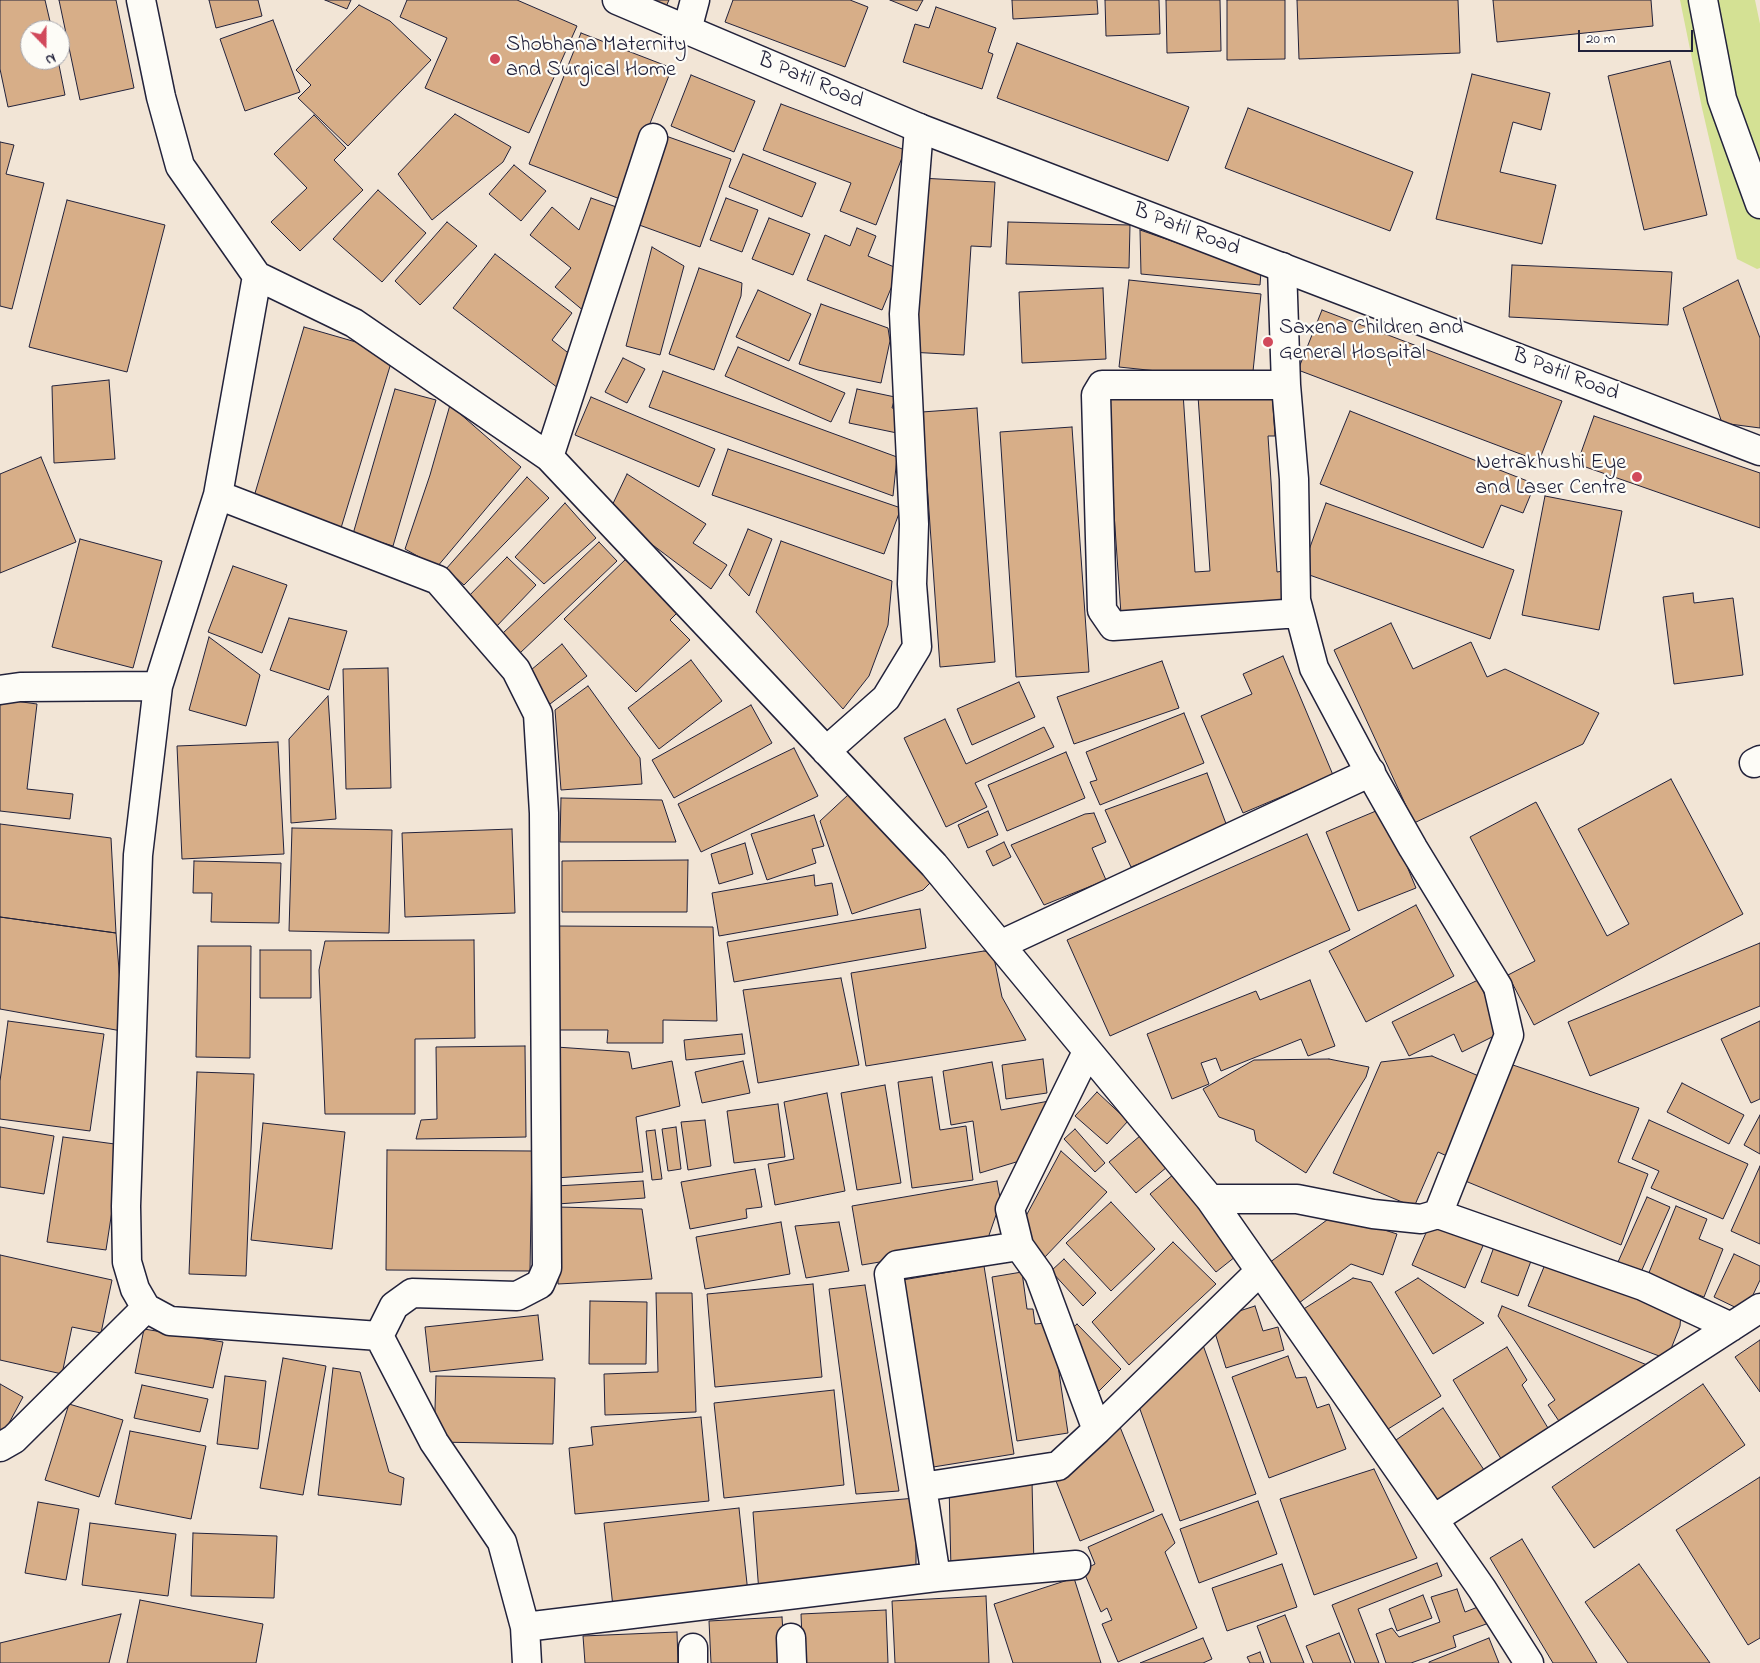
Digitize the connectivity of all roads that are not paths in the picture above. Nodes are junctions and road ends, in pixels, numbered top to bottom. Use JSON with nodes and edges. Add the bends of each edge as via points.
{"nodes":[{"id":1,"x":141,"y":0,"type":"edge"},
{"id":2,"x":617,"y":0,"type":"edge"},
{"id":3,"x":695,"y":0,"type":"edge"},
{"id":4,"x":1703,"y":0,"type":"edge"},
{"id":5,"x":688,"y":30,"type":"junction"},
{"id":6,"x":919,"y":128,"type":"junction"},
{"id":7,"x":652,"y":138,"type":"dead end"},
{"id":8,"x":1760,"y":204,"type":"edge"},
{"id":9,"x":1282,"y":267,"type":"junction"},
{"id":10,"x":256,"y":276,"type":"junction"},
{"id":11,"x":1286,"y":385,"type":"junction"},
{"id":12,"x":1760,"y":451,"type":"edge"},
{"id":13,"x":549,"y":457,"type":"junction"},
{"id":14,"x":218,"y":495,"type":"junction"},
{"id":15,"x":1299,"y":612,"type":"junction"},
{"id":16,"x":158,"y":686,"type":"junction"},
{"id":17,"x":0,"y":690,"type":"edge"},
{"id":18,"x":826,"y":751,"type":"junction"},
{"id":19,"x":1371,"y":772,"type":"junction"},
{"id":20,"x":1000,"y":945,"type":"junction"},
{"id":21,"x":1087,"y":1052,"type":"junction"},
{"id":22,"x":1210,"y":1199,"type":"junction"},
{"id":23,"x":1438,"y":1214,"type":"junction"},
{"id":24,"x":1018,"y":1246,"type":"junction"},
{"id":25,"x":1260,"y":1271,"type":"junction"},
{"id":26,"x":146,"y":1308,"type":"junction"},
{"id":27,"x":1760,"y":1308,"type":"edge"},
{"id":28,"x":1732,"y":1327,"type":"junction"},
{"id":29,"x":379,"y":1336,"type":"junction"},
{"id":30,"x":1097,"y":1430,"type":"junction"},
{"id":31,"x":0,"y":1448,"type":"edge"},
{"id":32,"x":922,"y":1487,"type":"junction"},
{"id":33,"x":1434,"y":1519,"type":"junction"},
{"id":34,"x":1076,"y":1566,"type":"dead end"},
{"id":35,"x":936,"y":1577,"type":"junction"},
{"id":36,"x":525,"y":1627,"type":"junction"},
{"id":37,"x":527,"y":1663,"type":"edge"},
{"id":38,"x":1528,"y":1663,"type":"edge"}],
"edges":[{"from":1,"to":10,"type":"street","via":[[161,97],[180,166]]},
{"from":2,"to":5,"type":"street","name":"B Patil Road"},
{"from":3,"to":5,"type":"street"},
{"from":4,"to":8,"type":"street","via":[[1722,98]]},
{"from":5,"to":6,"type":"street","name":"B Patil Road"},
{"from":6,"to":9,"type":"street","name":"B Patil Road"},
{"from":6,"to":18,"type":"street","via":[[904,314],[914,524],[912,584],[917,647],[886,698]]},
{"from":7,"to":13,"type":"street"},
{"from":9,"to":11,"type":"street"},
{"from":9,"to":12,"type":"street","name":"B Patil Road"},
{"from":10,"to":13,"type":"street","via":[[354,323]]},
{"from":10,"to":14,"type":"street"},
{"from":11,"to":15,"type":"street","via":[[1294,479],[1296,600]]},
{"from":11,"to":15,"type":"street","via":[[1102,385],[1096,396],[1102,610],[1113,626]]},
{"from":13,"to":18,"type":"street"},
{"from":14,"to":16,"type":"street"},
{"from":14,"to":29,"type":"street","via":[[438,580],[516,670],[538,714],[544,813],[547,1268],[540,1284],[517,1296],[412,1293],[394,1306]]},
{"from":15,"to":19,"type":"street","via":[[1314,668]]},
{"from":16,"to":17,"type":"street"},
{"from":16,"to":26,"type":"street","via":[[138,855],[126,1206],[127,1262],[135,1290]]},
{"from":18,"to":20,"type":"street","via":[[934,865]]},
{"from":19,"to":20,"type":"street"},
{"from":19,"to":23,"type":"street","via":[[1498,987],[1510,1035]]},
{"from":20,"to":21,"type":"street"},
{"from":21,"to":22,"type":"street"},
{"from":21,"to":24,"type":"street","via":[[1010,1210]]},
{"from":22,"to":23,"type":"street","via":[[1297,1199],[1373,1214],[1421,1219]]},
{"from":22,"to":25,"type":"street"},
{"from":23,"to":28,"type":"street","via":[[1643,1286]]},
{"from":24,"to":30,"type":"street","via":[[1039,1274]]},
{"from":24,"to":32,"type":"street","via":[[897,1265],[889,1274]]},
{"from":25,"to":30,"type":"street"},
{"from":25,"to":33,"type":"street"},
{"from":26,"to":29,"type":"street","via":[[170,1321]]},
{"from":26,"to":31,"type":"street","via":[[14,1439]]},
{"from":27,"to":28,"type":"street"},
{"from":28,"to":33,"type":"street"},
{"from":29,"to":36,"type":"street","via":[[434,1442],[502,1542]]},
{"from":30,"to":32,"type":"street","via":[[1058,1466]]},
{"from":32,"to":35,"type":"street"},
{"from":33,"to":38,"type":"street"},
{"from":34,"to":35,"type":"street"},
{"from":35,"to":36,"type":"street"},
{"from":36,"to":37,"type":"street"}]}
